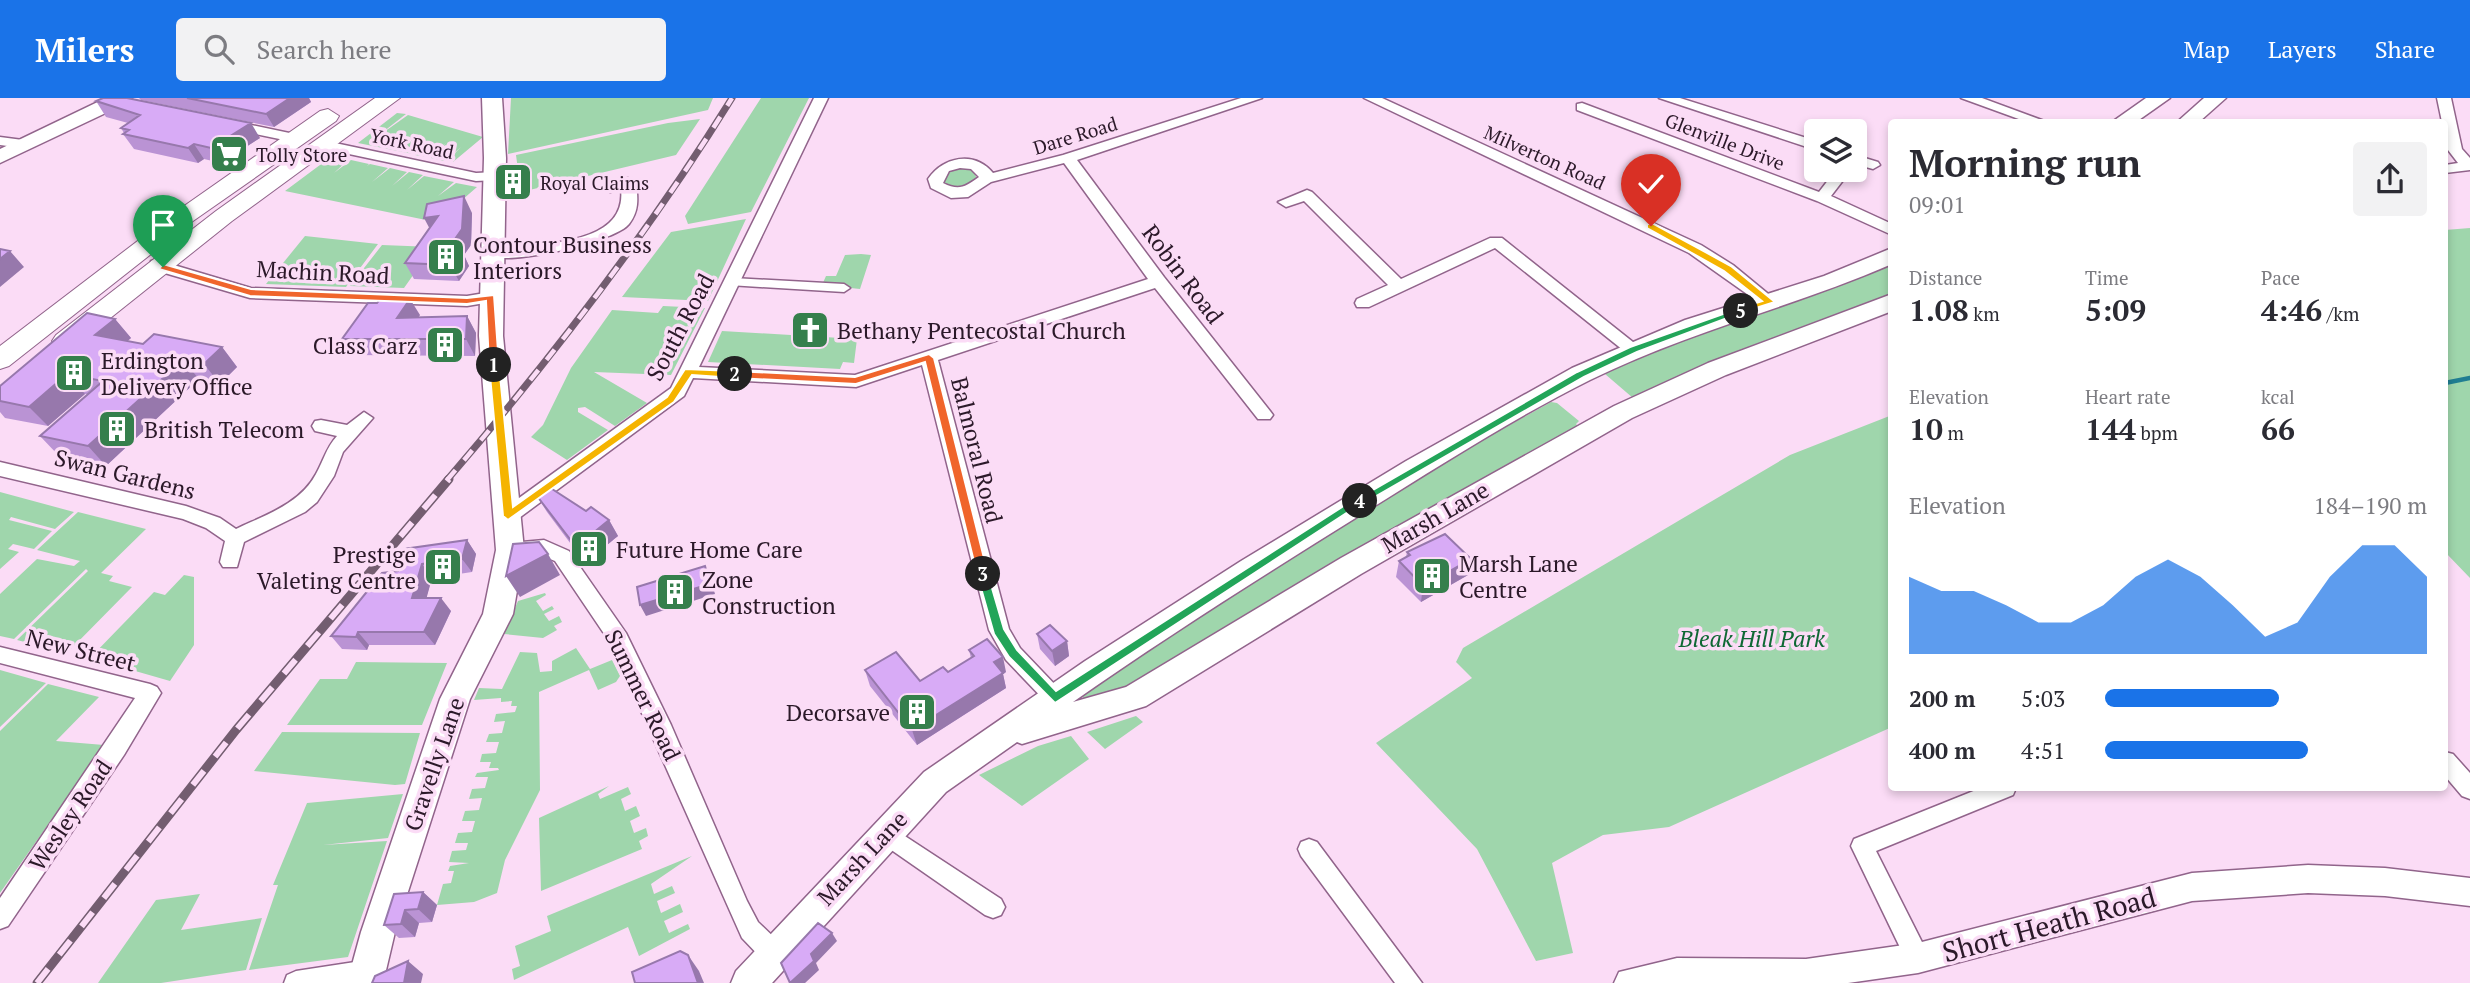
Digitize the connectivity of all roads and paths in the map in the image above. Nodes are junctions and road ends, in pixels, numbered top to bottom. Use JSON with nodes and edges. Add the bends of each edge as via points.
{"nodes":[{"id":1,"x":355,"y":98,"type":"edge"},
{"id":2,"x":390,"y":98,"type":"edge"},
{"id":3,"x":492,"y":98,"type":"edge"},
{"id":4,"x":821,"y":98,"type":"edge"},
{"id":5,"x":1255,"y":98,"type":"edge"},
{"id":6,"x":1371,"y":98,"type":"edge"},
{"id":7,"x":1666,"y":98,"type":"edge"},
{"id":8,"x":1968,"y":98,"type":"edge"},
{"id":9,"x":2160,"y":98,"type":"edge"},
{"id":10,"x":2216,"y":98,"type":"edge"},
{"id":11,"x":2444,"y":98,"type":"edge"},
{"id":12,"x":125,"y":102,"type":"edge"},
{"id":13,"x":1581,"y":107,"type":"dead end"},
{"id":14,"x":2031,"y":119,"type":"edge"},
{"id":15,"x":2127,"y":119,"type":"edge"},
{"id":16,"x":2191,"y":119,"type":"edge"},
{"id":17,"x":214,"y":122,"type":"edge"},
{"id":18,"x":294,"y":138,"type":"junction"},
{"id":19,"x":0,"y":141,"type":"edge"},
{"id":20,"x":1804,"y":142,"type":"edge"},
{"id":21,"x":23,"y":144,"type":"junction"},
{"id":22,"x":321,"y":144,"type":"junction"},
{"id":23,"x":0,"y":157,"type":"edge"},
{"id":24,"x":1068,"y":158,"type":"junction"},
{"id":25,"x":1867,"y":164,"type":"edge"},
{"id":26,"x":1873,"y":166,"type":"dead end"},
{"id":27,"x":2469,"y":166,"type":"edge"},
{"id":28,"x":2448,"y":169,"type":"edge"},
{"id":29,"x":495,"y":176,"type":"junction"},
{"id":30,"x":986,"y":179,"type":"dead end"},
{"id":31,"x":1835,"y":182,"type":"edge"},
{"id":32,"x":610,"y":187,"type":"dead end"},
{"id":33,"x":1822,"y":198,"type":"junction"},
{"id":34,"x":1286,"y":202,"type":"dead end"},
{"id":35,"x":1888,"y":228,"type":"edge"},
{"id":36,"x":494,"y":254,"type":"junction"},
{"id":37,"x":1888,"y":257,"type":"edge"},
{"id":38,"x":157,"y":265,"type":"junction"},
{"id":39,"x":1158,"y":281,"type":"junction"},
{"id":40,"x":733,"y":282,"type":"junction"},
{"id":41,"x":1398,"y":286,"type":"junction"},
{"id":42,"x":844,"y":288,"type":"dead end"},
{"id":43,"x":491,"y":297,"type":"junction"},
{"id":44,"x":1770,"y":302,"type":"junction"},
{"id":45,"x":1363,"y":303,"type":"dead end"},
{"id":46,"x":1888,"y":304,"type":"edge"},
{"id":47,"x":1634,"y":350,"type":"junction"},
{"id":48,"x":46,"y":357,"type":"edge"},
{"id":49,"x":929,"y":358,"type":"junction"},
{"id":50,"x":0,"y":360,"type":"edge"},
{"id":51,"x":689,"y":372,"type":"junction"},
{"id":52,"x":1264,"y":415,"type":"dead end"},
{"id":53,"x":364,"y":418,"type":"dead end"},
{"id":54,"x":321,"y":426,"type":"dead end"},
{"id":55,"x":350,"y":432,"type":"junction"},
{"id":56,"x":0,"y":469,"type":"edge"},
{"id":57,"x":508,"y":516,"type":"junction"},
{"id":58,"x":234,"y":538,"type":"junction"},
{"id":59,"x":510,"y":550,"type":"junction"},
{"id":60,"x":230,"y":562,"type":"dead end"},
{"id":61,"x":0,"y":655,"type":"edge"},
{"id":62,"x":150,"y":693,"type":"joint"},
{"id":63,"x":1055,"y":698,"type":"junction"},
{"id":64,"x":987,"y":745,"type":"junction"},
{"id":65,"x":2448,"y":764,"type":"edge"},
{"id":66,"x":2470,"y":789,"type":"edge"},
{"id":67,"x":1990,"y":791,"type":"edge"},
{"id":68,"x":885,"y":833,"type":"junction"},
{"id":69,"x":1309,"y":849,"type":"dead end"},
{"id":70,"x":2470,"y":892,"type":"edge"},
{"id":71,"x":993,"y":907,"type":"dead end"},
{"id":72,"x":0,"y":918,"type":"edge"},
{"id":73,"x":773,"y":953,"type":"junction"},
{"id":74,"x":1918,"y":958,"type":"junction"},
{"id":75,"x":367,"y":977,"type":"edge"},
{"id":76,"x":296,"y":983,"type":"edge"},
{"id":77,"x":749,"y":983,"type":"edge"},
{"id":78,"x":1410,"y":983,"type":"edge"},
{"id":79,"x":1630,"y":983,"type":"edge"}],
"edges":[{"from":1,"to":18,"type":"main road"},
{"from":2,"to":22,"type":"main road"},
{"from":3,"to":29,"type":"main road"},
{"from":4,"to":40,"type":"street","name":"South Road"},
{"from":5,"to":24,"type":"street","name":"Dare Road"},
{"from":6,"to":44,"type":"street","name":"Milverton Road","via":[[1695,249]]},
{"from":7,"to":20,"type":"street"},
{"from":8,"to":14,"type":"street"},
{"from":9,"to":15,"type":"main road"},
{"from":10,"to":16,"type":"main road"},
{"from":11,"to":27,"type":"street","via":[[2455,150]]},
{"from":12,"to":21,"type":"main road"},
{"from":13,"to":33,"type":"street","name":"Glenville Drive"},
{"from":17,"to":18,"type":"street"},
{"from":18,"to":50,"type":"main road","via":[[184,216]]},
{"from":19,"to":21,"type":"street"},
{"from":21,"to":23,"type":"main road"},
{"from":22,"to":29,"type":"street","name":"York Road","via":[[476,177]]},
{"from":22,"to":38,"type":"main road"},
{"from":24,"to":30,"type":"street","name":"Dare Road"},
{"from":24,"to":39,"type":"street","name":"Robin Road"},
{"from":25,"to":26,"type":"street"},
{"from":27,"to":28,"type":"street"},
{"from":29,"to":36,"type":"main road"},
{"from":31,"to":33,"type":"street"},
{"from":32,"to":36,"type":"street","via":[[628,183],[630,200],[628,212],[611,230],[578,244]]},
{"from":33,"to":35,"type":"street","name":"Glenville Drive"},
{"from":34,"to":41,"type":"street","via":[[1307,195]]},
{"from":36,"to":43,"type":"main road"},
{"from":37,"to":44,"type":"main road","name":"Marsh Lane"},
{"from":38,"to":43,"type":"street","name":"Machin Road","via":[[250,293],[467,301]]},
{"from":38,"to":48,"type":"main road"},
{"from":39,"to":49,"type":"street"},
{"from":39,"to":52,"type":"street","name":"Robin Road"},
{"from":40,"to":42,"type":"street"},
{"from":40,"to":51,"type":"street","name":"South Road"},
{"from":41,"to":45,"type":"street"},
{"from":41,"to":47,"type":"street","via":[[1496,241]]},
{"from":43,"to":57,"type":"main road"},
{"from":44,"to":47,"type":"main road","name":"Marsh Lane"},
{"from":46,"to":64,"type":"main road","name":"Marsh Lane","via":[[1717,369],[1623,412],[1360,561],[1135,697]]},
{"from":47,"to":63,"type":"main road","name":"Marsh Lane","via":[[1581,374],[1343,510]]},
{"from":49,"to":51,"type":"street","via":[[856,381]]},
{"from":49,"to":63,"type":"street","name":"Balmoral Road","via":[[999,630],[1013,653]]},
{"from":51,"to":57,"type":"street","name":"South Road","via":[[670,399]]},
{"from":53,"to":55,"type":"street"},
{"from":54,"to":55,"type":"street"},
{"from":55,"to":58,"type":"street","via":[[335,449],[310,498]]},
{"from":56,"to":58,"type":"street","name":"Swan Gardens","via":[[186,513],[213,523]]},
{"from":57,"to":59,"type":"main road"},
{"from":58,"to":60,"type":"street"},
{"from":59,"to":73,"type":"street","name":"Summer Road","via":[[529,545],[562,556],[619,639],[738,908],[750,930]]},
{"from":59,"to":75,"type":"main road","name":"Gravelly Lane","via":[[498,614],[455,699]]},
{"from":61,"to":62,"type":"street","name":"New Street"},
{"from":62,"to":72,"type":"street","name":"Wesley Road"},
{"from":63,"to":64,"type":"main road","name":"Marsh Lane"},
{"from":64,"to":68,"type":"main road","name":"Marsh Lane","via":[[935,782]]},
{"from":65,"to":66,"type":"street"},
{"from":67,"to":74,"type":"street","via":[[1862,846]]},
{"from":68,"to":71,"type":"street"},
{"from":68,"to":73,"type":"main road","name":"Marsh Lane"},
{"from":69,"to":78,"type":"street"},
{"from":70,"to":74,"type":"street","name":"Short Heath Road","via":[[2308,879],[2192,887]]},
{"from":73,"to":77,"type":"main road","name":"Marsh Lane"},
{"from":74,"to":79,"type":"street","name":"Short Heath Road","via":[[1806,974],[1677,973]]},
{"from":75,"to":76,"type":"street"}]}
